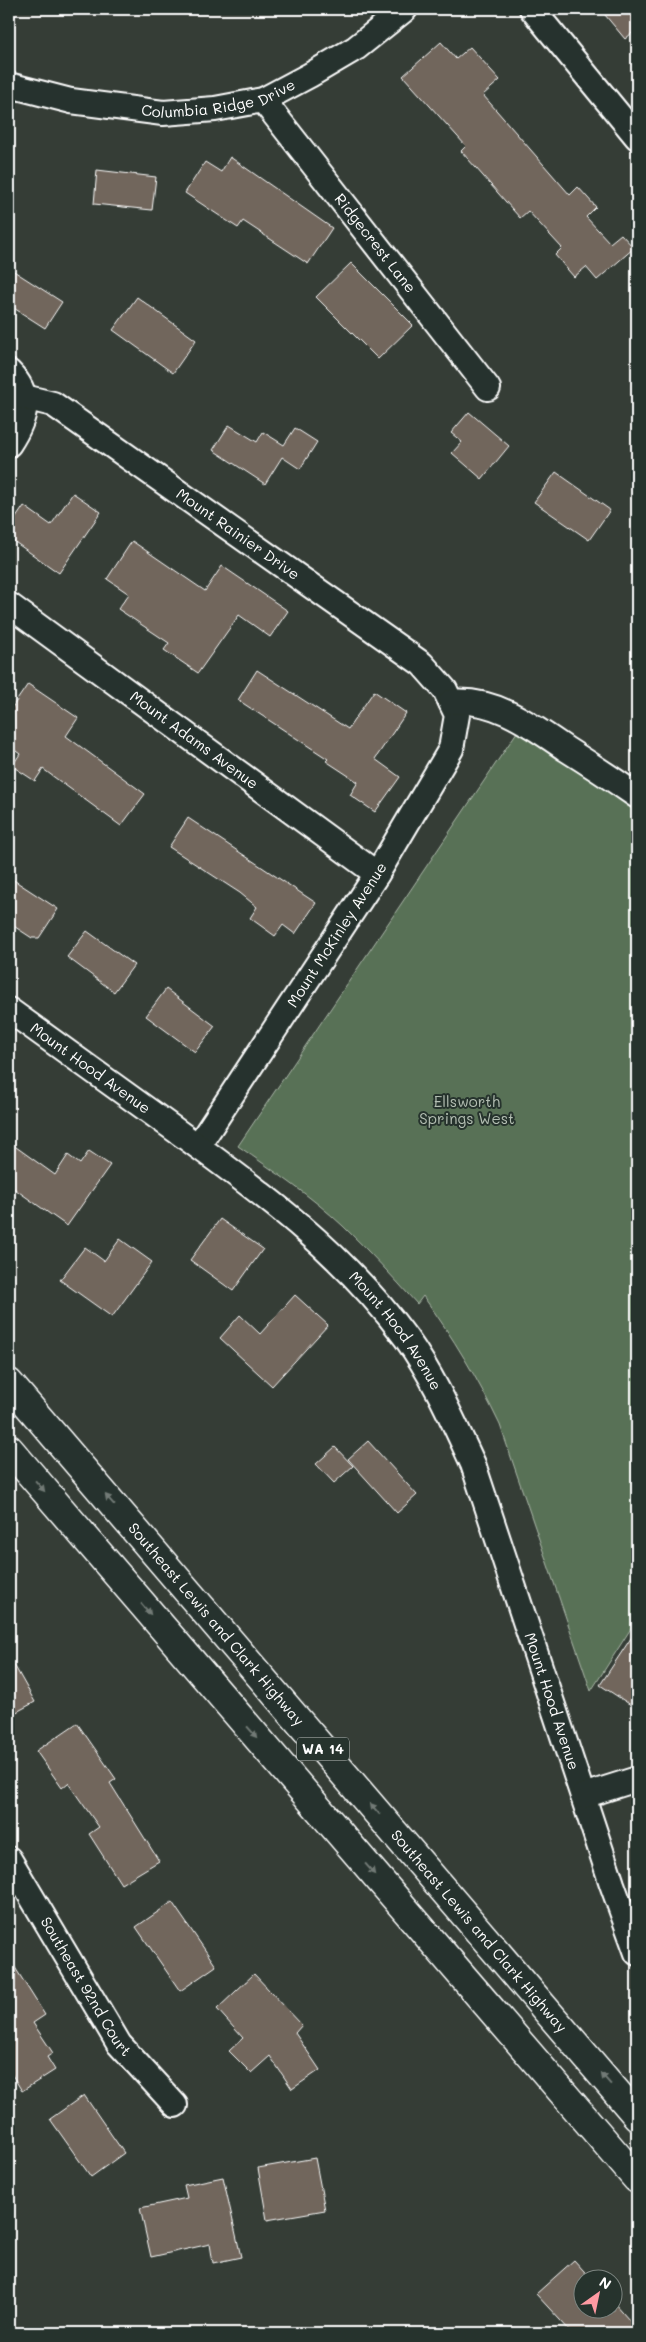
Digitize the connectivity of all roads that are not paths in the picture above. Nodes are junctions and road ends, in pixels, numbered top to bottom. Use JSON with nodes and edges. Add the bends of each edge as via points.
{"nodes":[{"id":1,"x":405,"y":9,"type":"edge"},
{"id":2,"x":532,"y":9,"type":"edge"},
{"id":3,"x":9,"y":85,"type":"edge"},
{"id":4,"x":263,"y":100,"type":"junction"},
{"id":5,"x":637,"y":137,"type":"edge"},
{"id":6,"x":9,"y":372,"type":"edge"},
{"id":7,"x":488,"y":388,"type":"dead end"},
{"id":8,"x":24,"y":397,"type":"junction"},
{"id":9,"x":9,"y":444,"type":"edge"},
{"id":10,"x":9,"y":605,"type":"edge"},
{"id":11,"x":454,"y":708,"type":"junction"},
{"id":12,"x":637,"y":796,"type":"edge"},
{"id":13,"x":377,"y":874,"type":"junction"},
{"id":14,"x":9,"y":1010,"type":"edge"},
{"id":15,"x":198,"y":1146,"type":"junction"},
{"id":16,"x":9,"y":1383,"type":"edge"},
{"id":17,"x":9,"y":1449,"type":"edge"},
{"id":18,"x":637,"y":1779,"type":"edge"},
{"id":19,"x":583,"y":1796,"type":"junction"},
{"id":20,"x":9,"y":1859,"type":"edge"},
{"id":21,"x":637,"y":1953,"type":"edge"},
{"id":22,"x":175,"y":2105,"type":"dead end"},
{"id":23,"x":637,"y":2116,"type":"edge"},
{"id":24,"x":637,"y":2179,"type":"edge"}],
"edges":[{"from":1,"to":4,"type":"street","name":"Columbia Ridge Drive","via":[[356,48]]},
{"from":2,"to":5,"type":"street"},
{"from":3,"to":4,"type":"street","name":"Columbia Ridge Drive","via":[[71,101],[163,113],[215,109]]},
{"from":4,"to":7,"type":"street","name":"Ridgecrest Lane"},
{"from":6,"to":8,"type":"street","via":[[20,383]]},
{"from":8,"to":9,"type":"street","via":[[25,414]]},
{"from":8,"to":11,"type":"street","name":"Mount Rainier Drive","via":[[53,404],[422,664],[445,690]]},
{"from":10,"to":13,"type":"street","name":"Mount Adams Avenue"},
{"from":11,"to":12,"type":"street","via":[[467,700],[518,717]]},
{"from":11,"to":13,"type":"street","name":"Mount McKinley Avenue","via":[[451,749]]},
{"from":13,"to":15,"type":"street","name":"Mount McKinley Avenue"},
{"from":14,"to":15,"type":"street","name":"Mount Hood Avenue"},
{"from":15,"to":19,"type":"street","name":"Mount Hood Avenue","via":[[283,1209],[331,1252],[367,1289],[406,1338],[427,1371],[473,1464]]},
{"from":23,"to":16,"type":"highway","name":"Southeast Lewis and Clark Highway","number":"WA 14","one_way":true},
{"from":17,"to":24,"type":"highway","number":"WA 14","one_way":true},
{"from":18,"to":19,"type":"street"},
{"from":19,"to":21,"type":"street","name":"Mount Hood Avenue"},
{"from":20,"to":22,"type":"street","name":"Southeast 92nd Court","via":[[119,2044]]}]}
